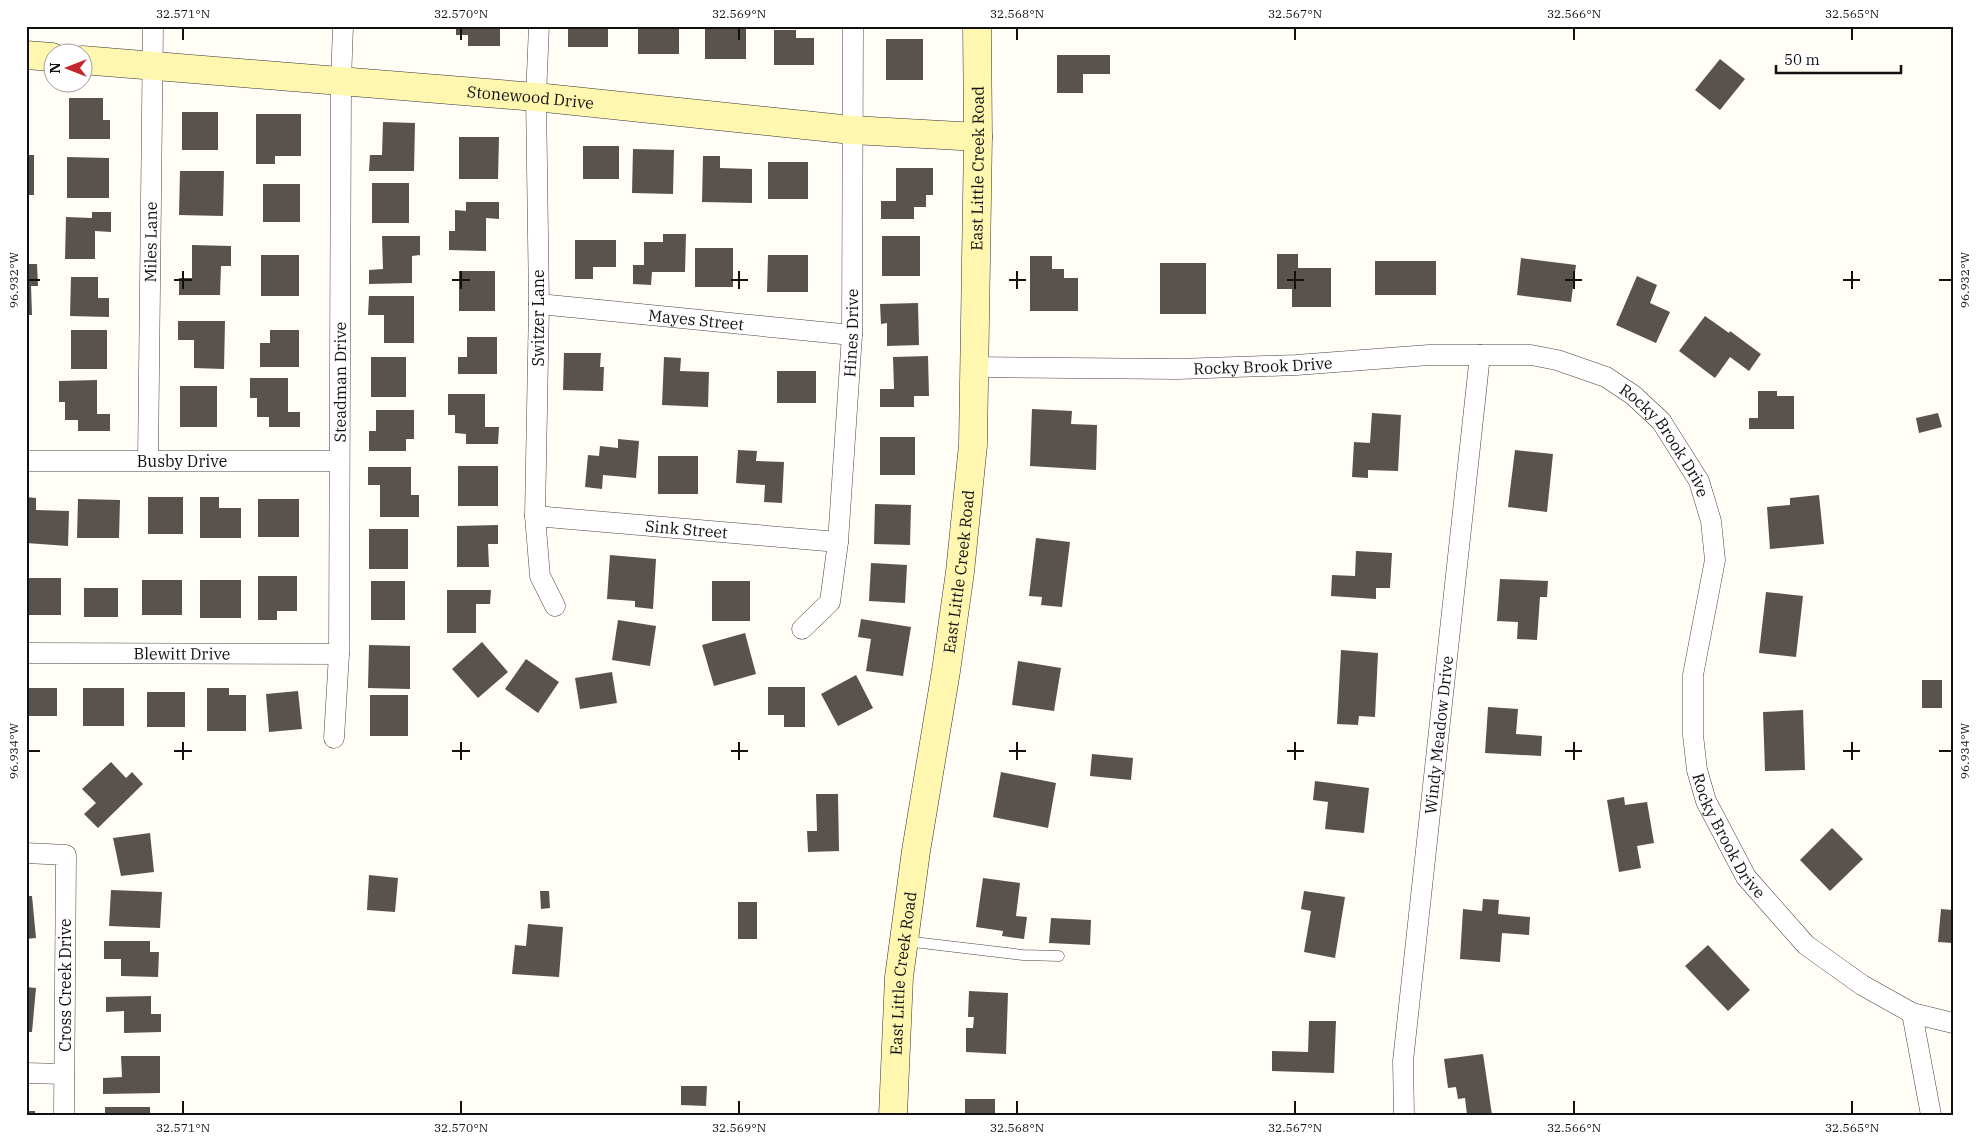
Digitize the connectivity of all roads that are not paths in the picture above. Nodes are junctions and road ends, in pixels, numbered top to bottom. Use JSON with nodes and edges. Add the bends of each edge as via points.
{"nodes":[{"id":1,"x":153,"y":26,"type":"edge"},
{"id":2,"x":343,"y":26,"type":"edge"},
{"id":3,"x":539,"y":26,"type":"edge"},
{"id":4,"x":853,"y":26,"type":"edge"},
{"id":5,"x":977,"y":26,"type":"edge"},
{"id":6,"x":26,"y":55,"type":"edge"},
{"id":7,"x":42,"y":57,"type":"edge"},
{"id":8,"x":92,"y":61,"type":"edge"},
{"id":9,"x":153,"y":66,"type":"junction"},
{"id":10,"x":340,"y":82,"type":"junction"},
{"id":11,"x":536,"y":97,"type":"junction"},
{"id":12,"x":852,"y":130,"type":"junction"},
{"id":13,"x":978,"y":137,"type":"junction"},
{"id":14,"x":539,"y":304,"type":"junction"},
{"id":15,"x":852,"y":335,"type":"junction"},
{"id":16,"x":1480,"y":355,"type":"junction"},
{"id":17,"x":974,"y":367,"type":"junction"},
{"id":18,"x":148,"y":460,"type":"junction"},
{"id":19,"x":26,"y":461,"type":"edge"},
{"id":20,"x":339,"y":461,"type":"junction"},
{"id":21,"x":536,"y":516,"type":"junction"},
{"id":22,"x":838,"y":542,"type":"junction"},
{"id":23,"x":555,"y":606,"type":"dead end"},
{"id":24,"x":802,"y":629,"type":"dead end"},
{"id":25,"x":26,"y":652,"type":"edge"},
{"id":26,"x":339,"y":654,"type":"junction"},
{"id":27,"x":334,"y":738,"type":"dead end"},
{"id":28,"x":26,"y":853,"type":"edge"},
{"id":29,"x":904,"y":940,"type":"junction"},
{"id":30,"x":1059,"y":956,"type":"dead end"},
{"id":31,"x":1912,"y":1014,"type":"junction"},
{"id":32,"x":1953,"y":1023,"type":"edge"},
{"id":33,"x":26,"y":1073,"type":"edge"},
{"id":34,"x":64,"y":1074,"type":"junction"},
{"id":35,"x":64,"y":1115,"type":"edge"},
{"id":36,"x":893,"y":1115,"type":"edge"},
{"id":37,"x":1404,"y":1115,"type":"edge"},
{"id":38,"x":1931,"y":1115,"type":"edge"}],
"edges":[{"from":1,"to":9,"type":"street","name":"Miles Lane"},
{"from":2,"to":10,"type":"street","name":"Steadman Drive"},
{"from":3,"to":11,"type":"street","name":"Switzer Lane"},
{"from":4,"to":12,"type":"street","name":"Hines Drive"},
{"from":5,"to":13,"type":"street","name":"East Little Creek Road"},
{"from":6,"to":7,"type":"street"},
{"from":8,"to":9,"type":"street","name":"Stonewood Drive"},
{"from":9,"to":10,"type":"street","name":"Stonewood Drive"},
{"from":9,"to":18,"type":"street","name":"Miles Lane"},
{"from":10,"to":11,"type":"street","name":"Stonewood Drive"},
{"from":10,"to":20,"type":"street","name":"Steadman Drive"},
{"from":11,"to":12,"type":"street","name":"Stonewood Drive"},
{"from":11,"to":14,"type":"street","name":"Switzer Lane"},
{"from":12,"to":13,"type":"street","name":"Stonewood Drive"},
{"from":12,"to":15,"type":"street","name":"Hines Drive"},
{"from":13,"to":17,"type":"street","name":"East Little Creek Road"},
{"from":14,"to":15,"type":"street","name":"Mayes Street"},
{"from":14,"to":21,"type":"street","name":"Switzer Lane"},
{"from":15,"to":22,"type":"street","name":"Hines Drive"},
{"from":16,"to":17,"type":"street","name":"Rocky Brook Drive","via":[[1178,368]]},
{"from":16,"to":31,"type":"street","name":"Rocky Brook Drive","via":[[1531,355],[1566,363],[1606,378],[1633,395],[1661,421],[1699,481],[1711,521],[1715,560],[1693,675],[1693,735],[1697,770],[1706,801],[1746,877],[1806,945],[1862,985]]},
{"from":16,"to":37,"type":"street","name":"Windy Meadow Drive","via":[[1403,1061]]},
{"from":17,"to":29,"type":"street","name":"East Little Creek Road","via":[[973,445],[960,572]]},
{"from":18,"to":19,"type":"street","name":"Busby Drive"},
{"from":18,"to":20,"type":"street","name":"Busby Drive"},
{"from":20,"to":26,"type":"street","name":"Steadman Drive"},
{"from":21,"to":22,"type":"street","name":"Sink Street"},
{"from":21,"to":23,"type":"street","name":"Switzer Lane","via":[[540,576]]},
{"from":22,"to":24,"type":"street","name":"Hines Drive","via":[[830,602]]},
{"from":25,"to":26,"type":"street","name":"Blewitt Drive"},
{"from":26,"to":27,"type":"street","name":"Steadman Drive"},
{"from":28,"to":34,"type":"street","name":"Cross Creek Drive","via":[[66,855]]},
{"from":29,"to":30,"type":"lane","via":[[1024,955]]},
{"from":29,"to":36,"type":"street","name":"East Little Creek Road"},
{"from":31,"to":32,"type":"street","name":"Rocky Brook Drive"},
{"from":31,"to":38,"type":"street"},
{"from":33,"to":34,"type":"street"},
{"from":34,"to":35,"type":"street","name":"Cross Creek Drive"}]}
